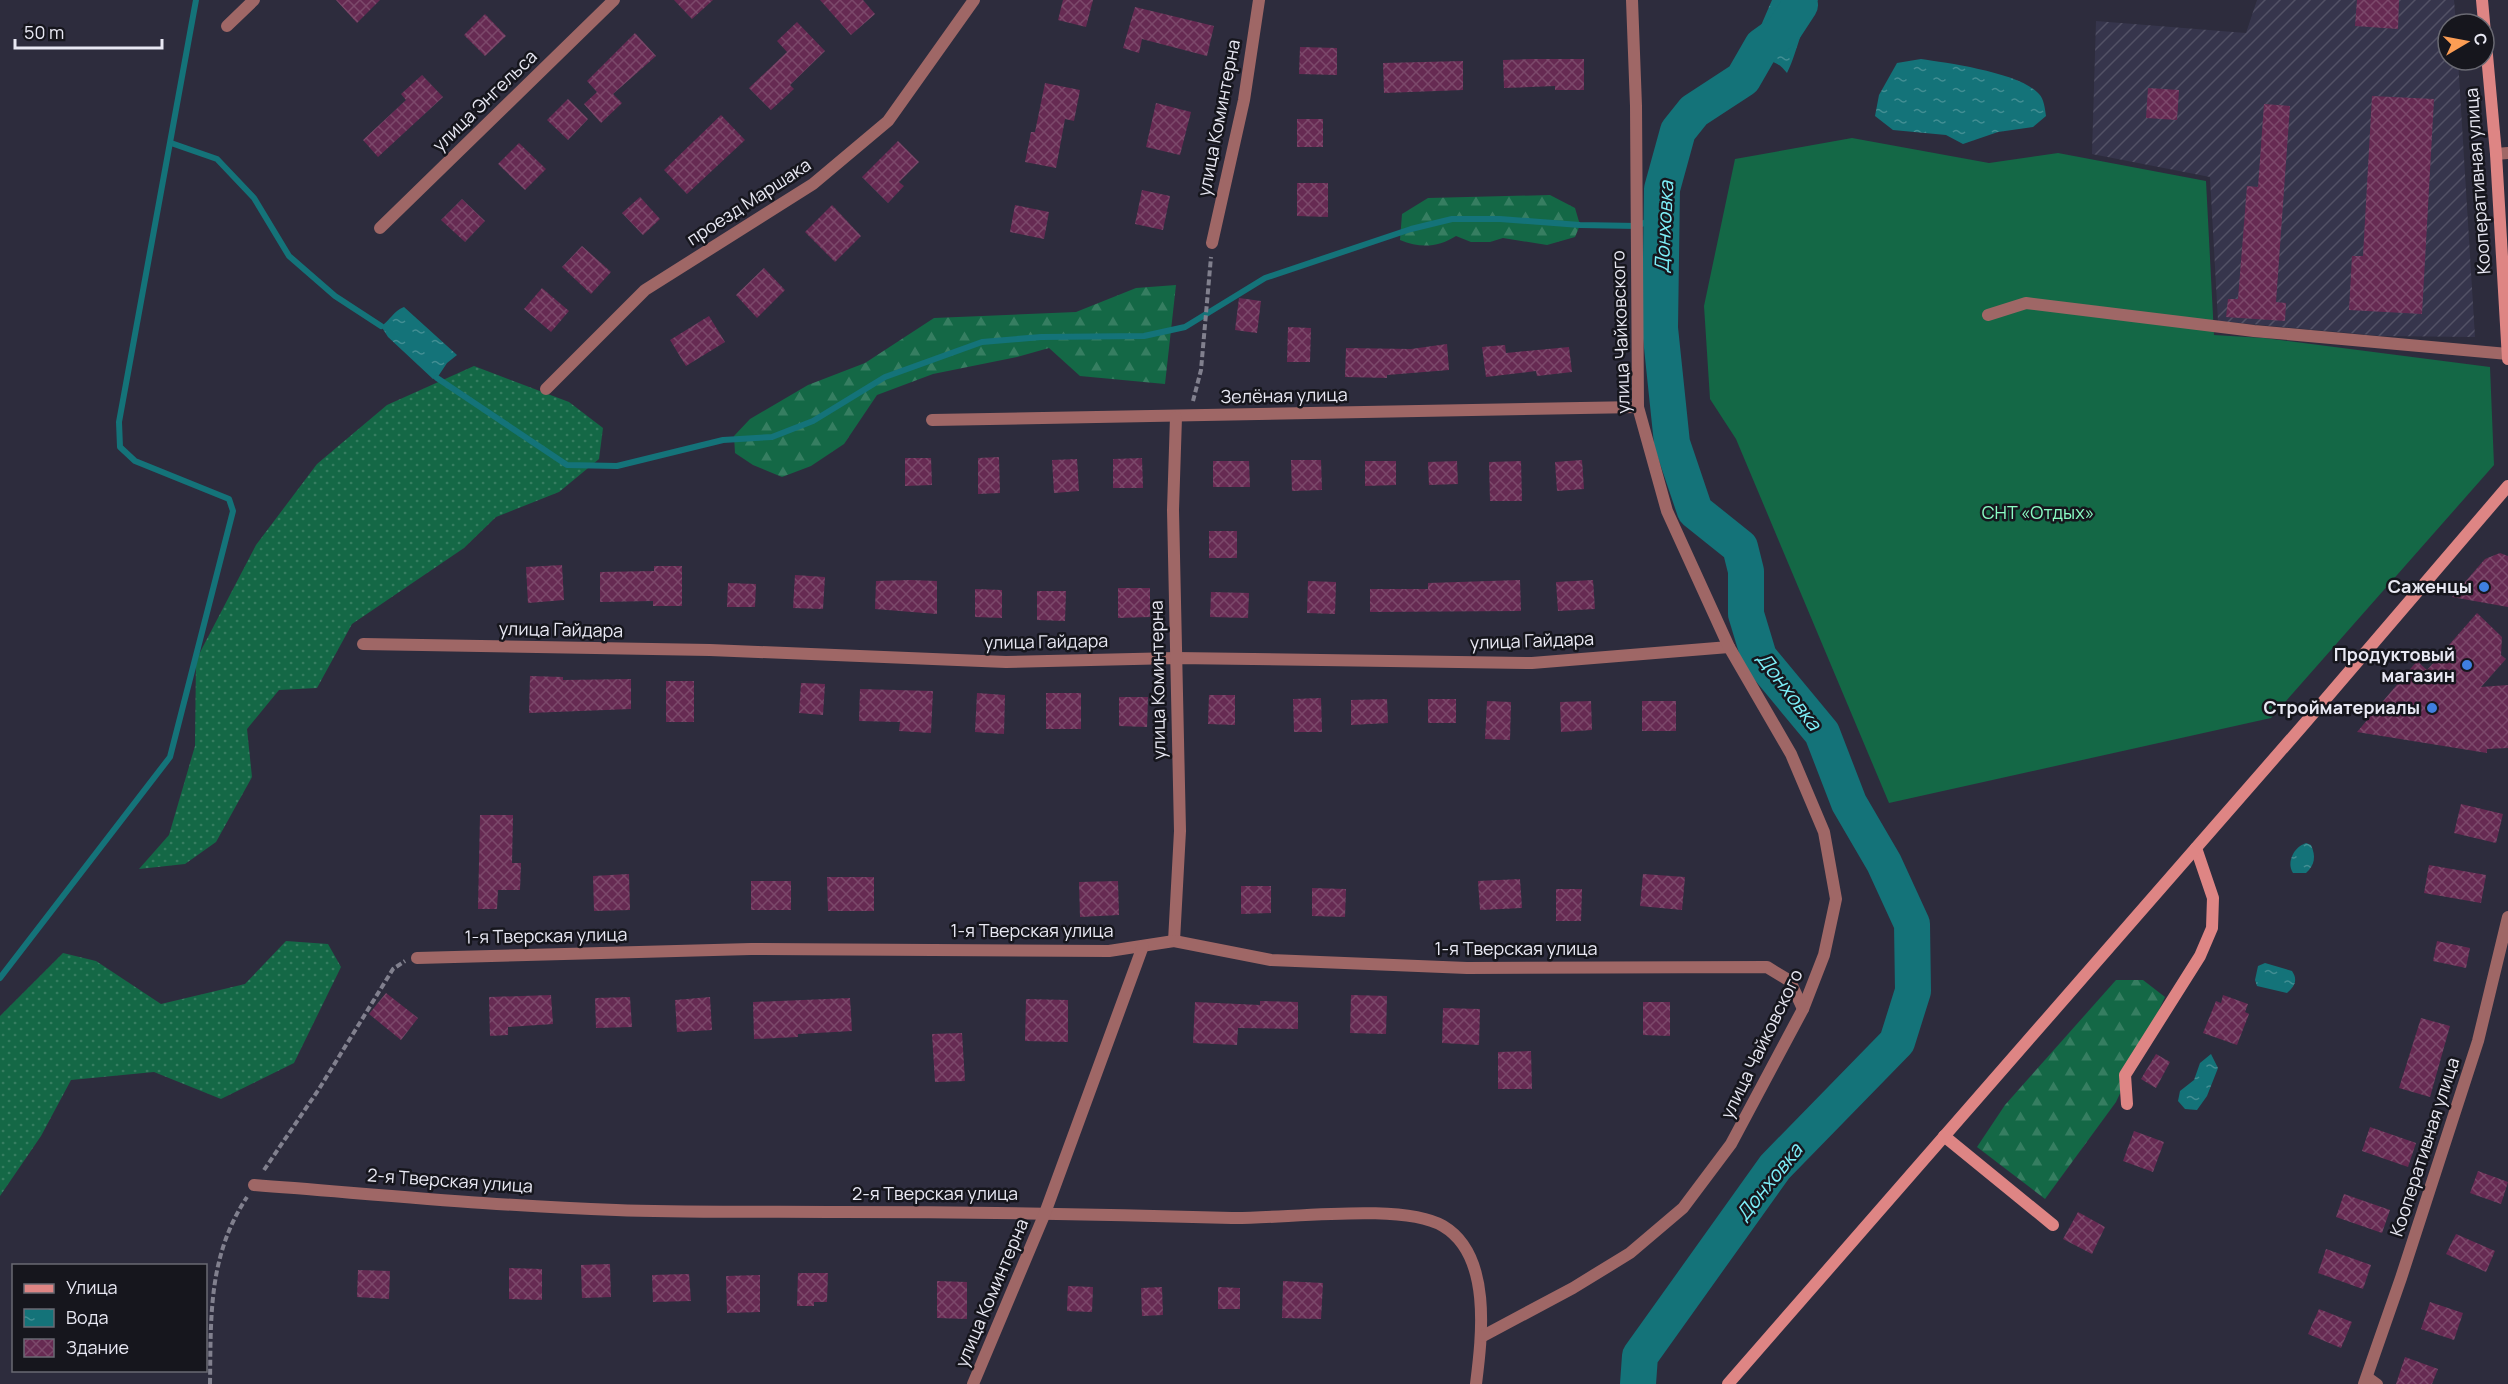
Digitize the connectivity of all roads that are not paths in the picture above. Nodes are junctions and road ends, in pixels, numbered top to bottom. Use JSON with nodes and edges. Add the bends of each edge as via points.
{"nodes":[{"id":1,"x":254,"y":0,"type":"edge"},
{"id":2,"x":614,"y":0,"type":"edge"},
{"id":3,"x":974,"y":0,"type":"edge"},
{"id":4,"x":1259,"y":0,"type":"edge"},
{"id":5,"x":1632,"y":0,"type":"edge"},
{"id":6,"x":2482,"y":0,"type":"edge"},
{"id":7,"x":226,"y":26,"type":"dead end"},
{"id":8,"x":2502,"y":153,"type":"edge"},
{"id":9,"x":380,"y":228,"type":"dead end"},
{"id":10,"x":1212,"y":243,"type":"road end"},
{"id":11,"x":1988,"y":315,"type":"dead end"},
{"id":12,"x":2508,"y":357,"type":"edge"},
{"id":13,"x":546,"y":388,"type":"dead end"},
{"id":14,"x":1638,"y":407,"type":"junction"},
{"id":15,"x":1176,"y":417,"type":"junction"},
{"id":16,"x":932,"y":420,"type":"dead end"},
{"id":17,"x":2508,"y":486,"type":"edge"},
{"id":18,"x":363,"y":644,"type":"dead end"},
{"id":19,"x":1729,"y":647,"type":"junction"},
{"id":20,"x":1176,"y":658,"type":"junction"},
{"id":21,"x":2196,"y":848,"type":"junction"},
{"id":22,"x":2508,"y":917,"type":"edge"},
{"id":23,"x":1174,"y":941,"type":"junction"},
{"id":24,"x":1143,"y":946,"type":"junction"},
{"id":25,"x":417,"y":958,"type":"road end"},
{"id":26,"x":1803,"y":1009,"type":"junction"},
{"id":27,"x":2127,"y":1104,"type":"dead end"},
{"id":28,"x":1944,"y":1136,"type":"junction"},
{"id":29,"x":254,"y":1185,"type":"road end"},
{"id":30,"x":1045,"y":1213,"type":"junction"},
{"id":31,"x":2053,"y":1225,"type":"dead end"},
{"id":32,"x":1483,"y":1336,"type":"junction"},
{"id":33,"x":2365,"y":1380,"type":"edge"},
{"id":34,"x":973,"y":1384,"type":"edge"},
{"id":35,"x":1476,"y":1384,"type":"edge"},
{"id":36,"x":1728,"y":1384,"type":"edge"},
{"id":37,"x":2378,"y":1384,"type":"edge"}],
"edges":[{"from":1,"to":7,"type":"street"},
{"from":2,"to":9,"type":"street","name":"улица Энгельса"},
{"from":3,"to":13,"type":"street","name":"проезд Маршака","via":[[888,121],[813,184],[645,290]]},
{"from":4,"to":10,"type":"street","name":"улица Коминтерна","via":[[1244,100]]},
{"from":5,"to":14,"type":"street","name":"улица Чайковского"},
{"from":6,"to":8,"type":"street","name":"Кооперативная улица"},
{"from":8,"to":12,"type":"street","name":"Кооперативная улица"},
{"from":11,"to":12,"type":"street","via":[[2026,303]]},
{"from":14,"to":15,"type":"street","name":"Зелёная улица"},
{"from":14,"to":19,"type":"street","name":"улица Чайковского","via":[[1667,511]]},
{"from":15,"to":16,"type":"street","name":"Зелёная улица"},
{"from":15,"to":20,"type":"street","name":"улица Коминтерна"},
{"from":17,"to":21,"type":"street"},
{"from":18,"to":20,"type":"street","name":"улица Гайдара","via":[[710,650],[1006,662]]},
{"from":19,"to":20,"type":"street","name":"улица Гайдара","via":[[1532,663]]},
{"from":19,"to":26,"type":"street","name":"улица Чайковского","via":[[1791,754],[1824,832],[1836,899],[1824,955]]},
{"from":20,"to":23,"type":"street","name":"улица Коминтерна","via":[[1180,831]]},
{"from":21,"to":27,"type":"street","via":[[2213,898],[2212,928],[2200,956],[2125,1075]]},
{"from":21,"to":28,"type":"street"},
{"from":22,"to":33,"type":"street","name":"Кооперативная улица","via":[[2478,1041]]},
{"from":23,"to":24,"type":"street","name":"1-я Тверская улица"},
{"from":23,"to":26,"type":"street","name":"1-я Тверская улица","via":[[1271,960],[1467,968],[1767,967],[1790,981]]},
{"from":24,"to":25,"type":"street","name":"1-я Тверская улица","via":[[1109,951],[751,949]]},
{"from":24,"to":30,"type":"street","name":"улица Коминтерна"},
{"from":26,"to":32,"type":"street","name":"улица Чайковского","via":[[1731,1144],[1683,1208],[1630,1253]]},
{"from":28,"to":31,"type":"street"},
{"from":28,"to":36,"type":"street"},
{"from":29,"to":30,"type":"street","name":"2-я Тверская улица","via":[[616,1210]]},
{"from":30,"to":32,"type":"street","name":"2-я Тверская улица","via":[[1247,1218],[1419,1216],[1444,1226],[1475,1266]]},
{"from":30,"to":34,"type":"street","name":"улица Коминтерна"},
{"from":32,"to":35,"type":"street","name":"2-я Тверская улица"},
{"from":33,"to":37,"type":"lane"}]}
